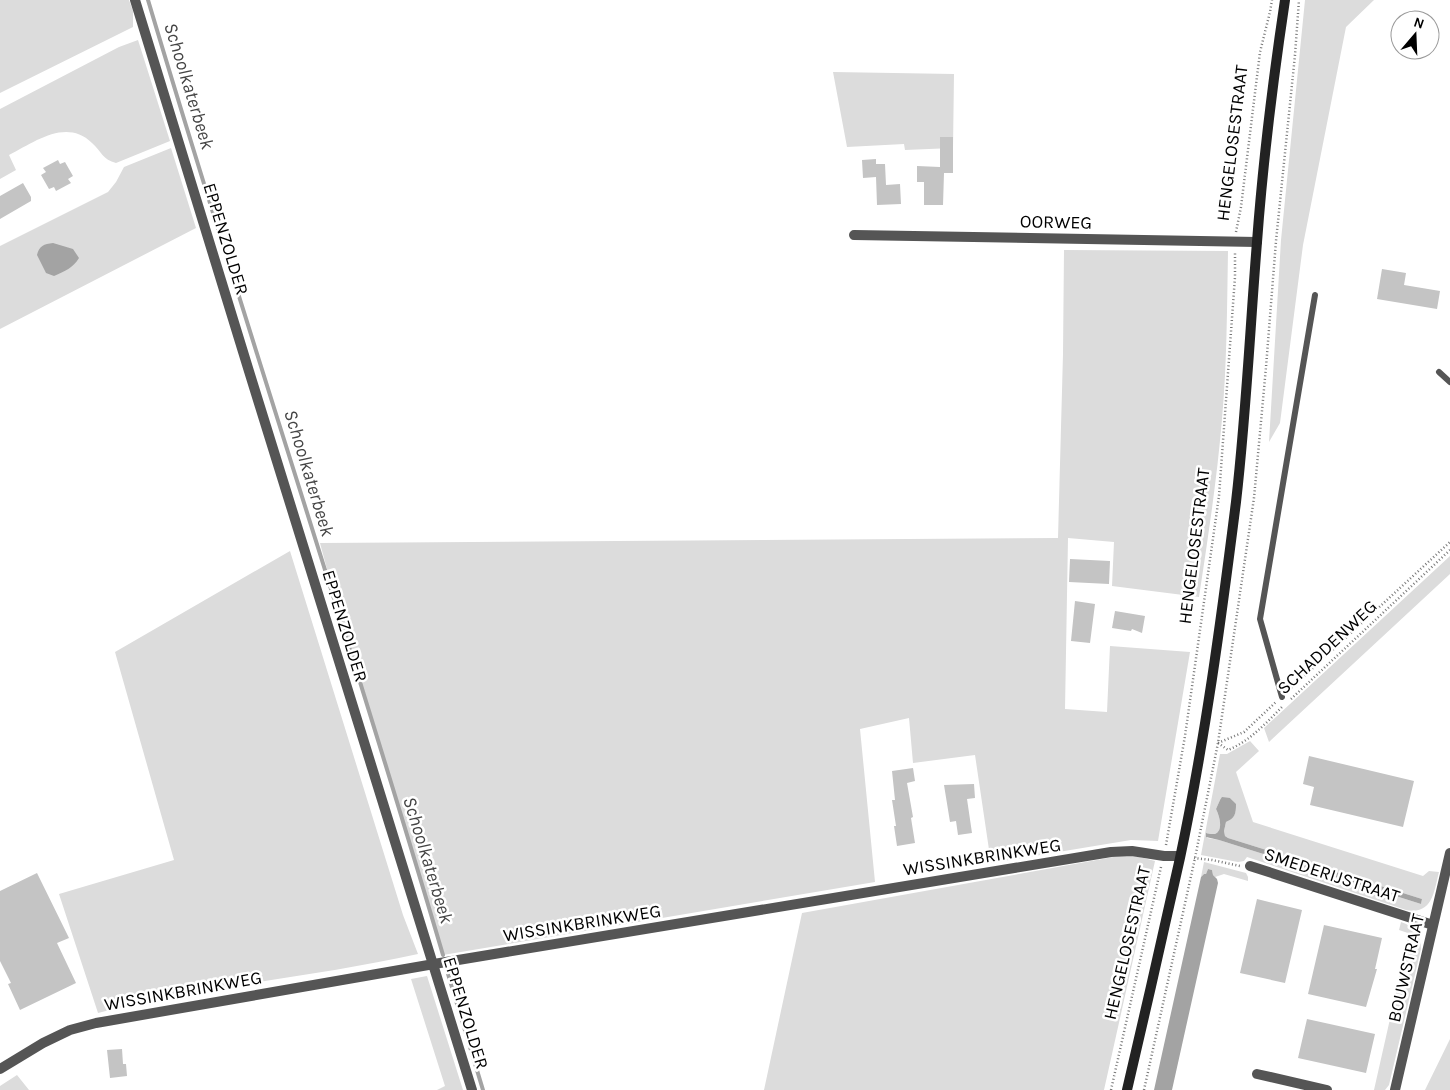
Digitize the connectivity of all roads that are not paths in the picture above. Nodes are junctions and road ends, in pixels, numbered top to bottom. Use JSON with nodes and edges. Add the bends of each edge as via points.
{"nodes":[{"id":1,"x":135,"y":0,"type":"edge"},
{"id":2,"x":1286,"y":0,"type":"edge"},
{"id":3,"x":854,"y":235,"type":"dead end"},
{"id":4,"x":1257,"y":242,"type":"junction"},
{"id":5,"x":1316,"y":295,"type":"dead end"},
{"id":6,"x":1439,"y":372,"type":"dead end"},
{"id":7,"x":1450,"y":382,"type":"edge"},
{"id":8,"x":1282,"y":697,"type":"road end"},
{"id":9,"x":1450,"y":853,"type":"edge"},
{"id":10,"x":1180,"y":856,"type":"junction"},
{"id":11,"x":1250,"y":866,"type":"road end"},
{"id":12,"x":1433,"y":924,"type":"junction"},
{"id":13,"x":434,"y":964,"type":"junction"},
{"id":14,"x":0,"y":1069,"type":"edge"},
{"id":15,"x":1257,"y":1074,"type":"dead end"},
{"id":16,"x":472,"y":1090,"type":"edge"},
{"id":17,"x":1127,"y":1090,"type":"edge"},
{"id":18,"x":1327,"y":1090,"type":"edge"},
{"id":19,"x":1395,"y":1090,"type":"edge"}],
"edges":[{"from":1,"to":13,"type":"street","name":"EPPENZOLDER"},
{"from":2,"to":4,"type":"main road","name":"HENGELOSESTRAAT","via":[[1266,137]]},
{"from":3,"to":4,"type":"street","name":"OORWEG"},
{"from":4,"to":10,"type":"main road","name":"HENGELOSESTRAAT","via":[[1236,500],[1202,739]]},
{"from":5,"to":8,"type":"lane","via":[[1260,619]]},
{"from":6,"to":7,"type":"lane"},
{"from":9,"to":12,"type":"street","name":"BOUWSTRAAT"},
{"from":10,"to":13,"type":"street","name":"WISSINKBRINKWEG","via":[[1111,852]]},
{"from":10,"to":17,"type":"main road","name":"HENGELOSESTRAAT"},
{"from":11,"to":12,"type":"street","name":"SMEDERIJSTRAAT"},
{"from":12,"to":19,"type":"street","name":"BOUWSTRAAT"},
{"from":13,"to":14,"type":"street","name":"WISSINKBRINKWEG","via":[[96,1023],[70,1030]]},
{"from":13,"to":16,"type":"street","name":"EPPENZOLDER"},
{"from":15,"to":18,"type":"street"}]}
